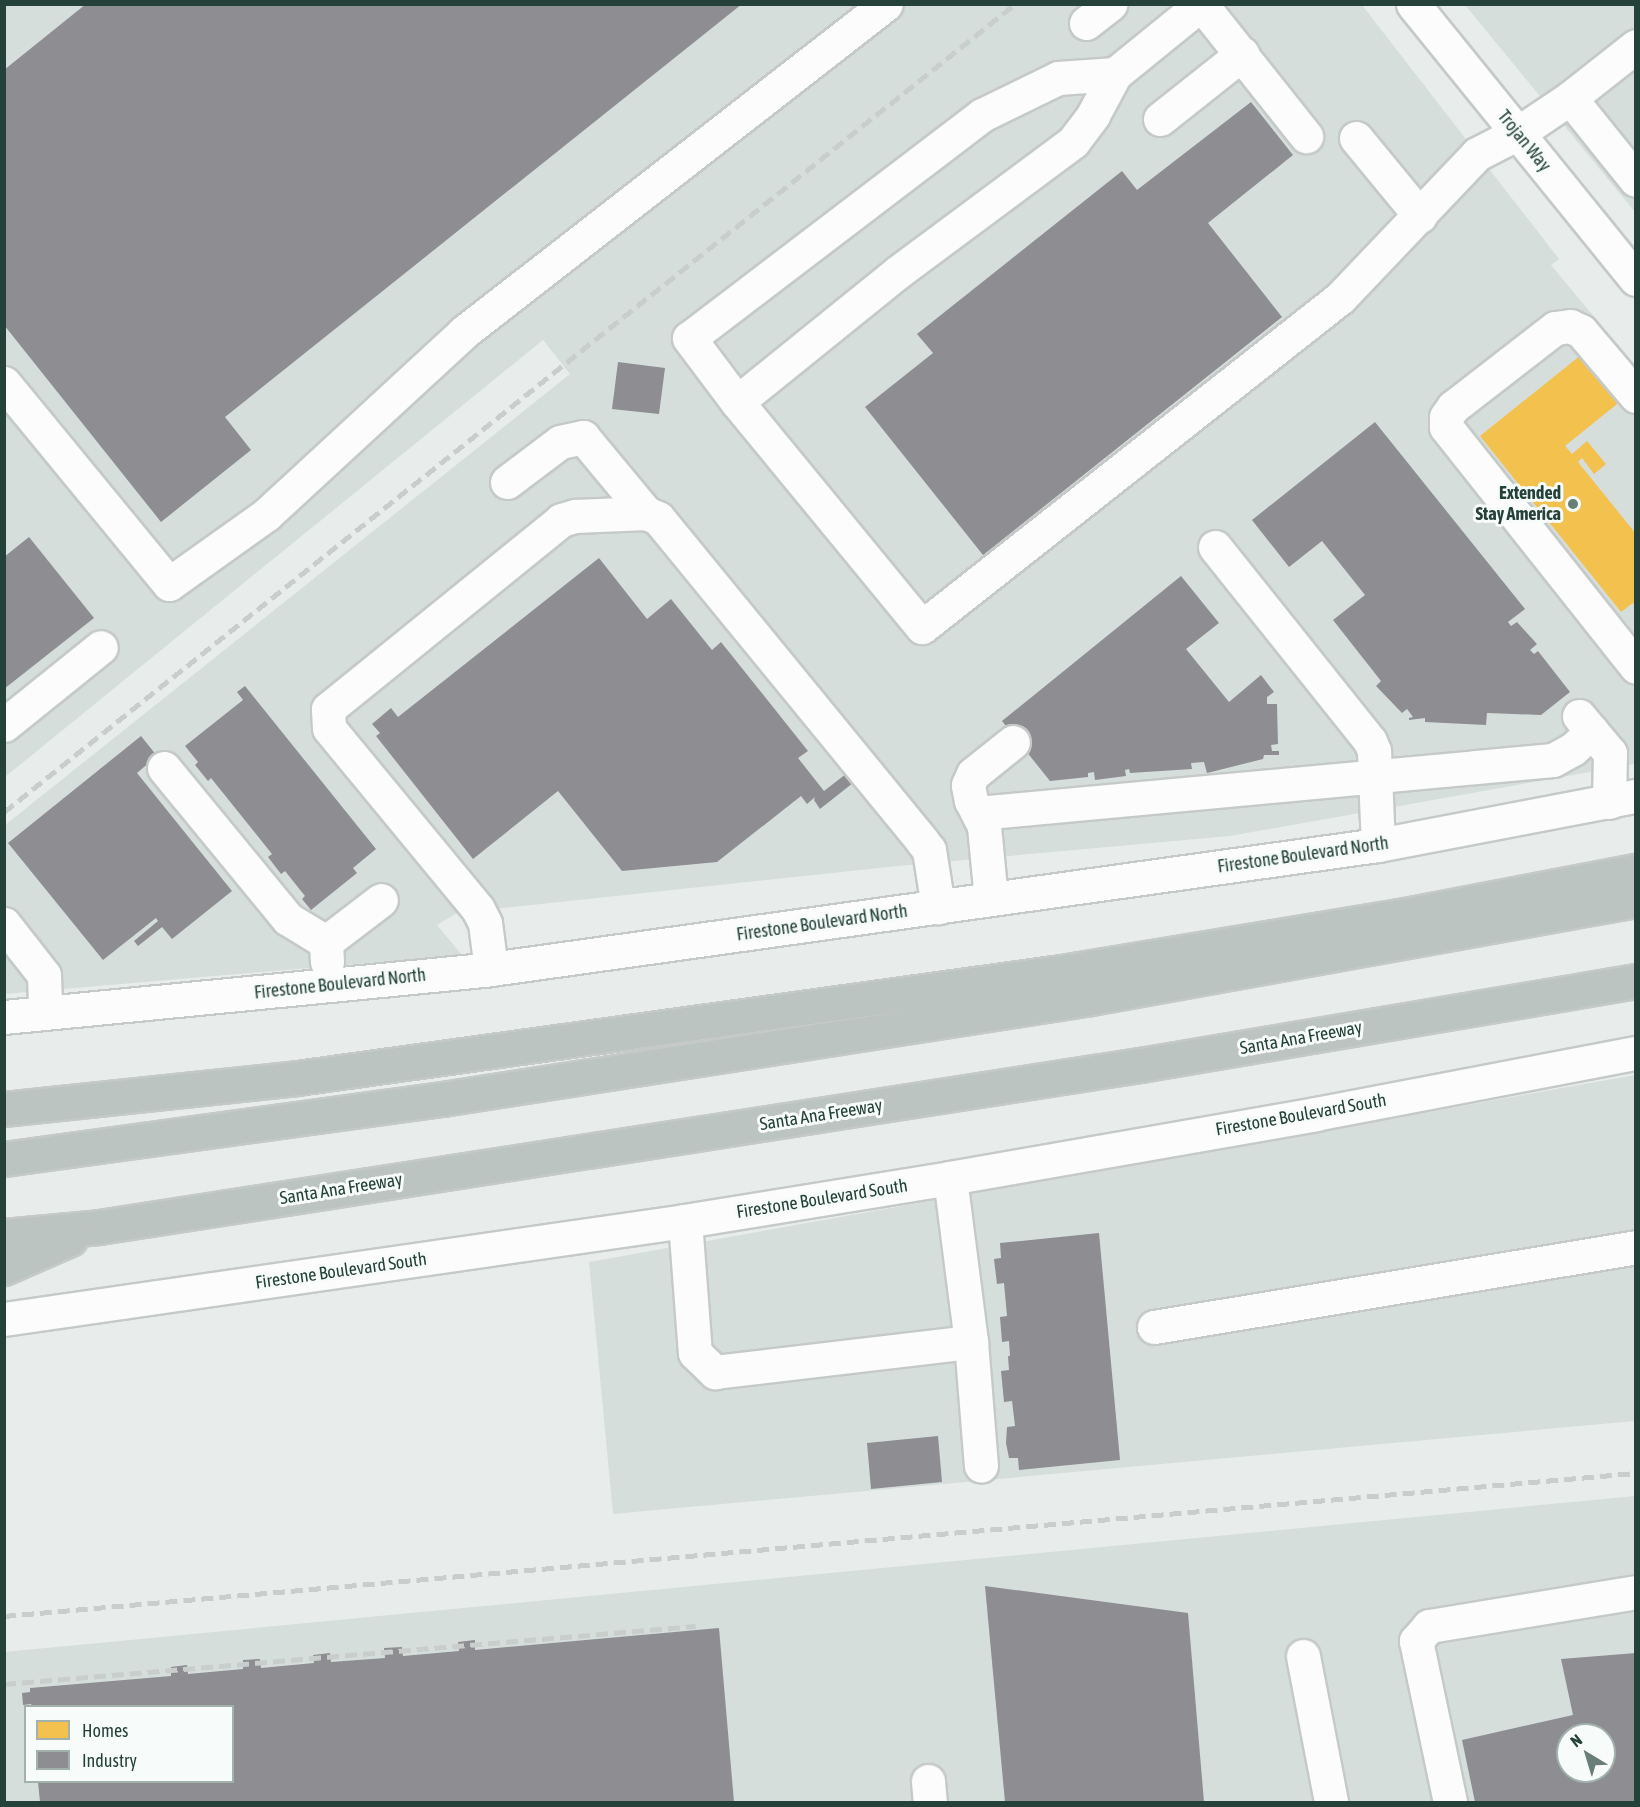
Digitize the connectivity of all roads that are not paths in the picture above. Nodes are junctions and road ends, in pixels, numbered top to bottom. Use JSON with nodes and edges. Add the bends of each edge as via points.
{"nodes":[{"id":1,"x":886,"y":4,"type":"edge"},
{"id":2,"x":1413,"y":4,"type":"edge"},
{"id":3,"x":1201,"y":5,"type":"edge"},
{"id":4,"x":1635,"y":46,"type":"edge"},
{"id":5,"x":1242,"y":54,"type":"junction"},
{"id":6,"x":1115,"y":74,"type":"junction"},
{"id":7,"x":1570,"y":98,"type":"junction"},
{"id":8,"x":1160,"y":119,"type":"dead end"},
{"id":9,"x":1518,"y":133,"type":"junction"},
{"id":10,"x":1306,"y":136,"type":"dead end"},
{"id":11,"x":1356,"y":138,"type":"dead end"},
{"id":12,"x":1635,"y":180,"type":"edge"},
{"id":13,"x":1420,"y":216,"type":"junction"},
{"id":14,"x":1635,"y":279,"type":"edge"},
{"id":15,"x":4,"y":383,"type":"edge"},
{"id":16,"x":1635,"y":396,"type":"edge"},
{"id":17,"x":737,"y":402,"type":"junction"},
{"id":18,"x":507,"y":482,"type":"dead end"},
{"id":19,"x":646,"y":513,"type":"junction"},
{"id":20,"x":1215,"y":548,"type":"dead end"},
{"id":21,"x":100,"y":647,"type":"dead end"},
{"id":22,"x":1632,"y":656,"type":"edge"},
{"id":23,"x":4,"y":725,"type":"edge"},
{"id":24,"x":1013,"y":742,"type":"dead end"},
{"id":25,"x":164,"y":768,"type":"dead end"},
{"id":26,"x":1375,"y":776,"type":"junction"},
{"id":27,"x":1622,"y":799,"type":"edge"},
{"id":28,"x":978,"y":813,"type":"junction"},
{"id":29,"x":1378,"y":845,"type":"junction"},
{"id":30,"x":1635,"y":871,"type":"edge"},
{"id":31,"x":381,"y":900,"type":"dead end"},
{"id":32,"x":991,"y":900,"type":"junction"},
{"id":33,"x":1635,"y":900,"type":"edge"},
{"id":34,"x":938,"y":907,"type":"junction"},
{"id":35,"x":4,"y":924,"type":"edge"},
{"id":36,"x":326,"y":942,"type":"junction"},
{"id":37,"x":491,"y":969,"type":"junction"},
{"id":38,"x":1635,"y":981,"type":"edge"},
{"id":39,"x":330,"y":985,"type":"junction"},
{"id":40,"x":45,"y":1013,"type":"junction"},
{"id":41,"x":4,"y":1017,"type":"edge"},
{"id":42,"x":1635,"y":1053,"type":"edge"},
{"id":43,"x":4,"y":1108,"type":"edge"},
{"id":44,"x":4,"y":1159,"type":"edge"},
{"id":45,"x":950,"y":1178,"type":"junction"},
{"id":46,"x":685,"y":1221,"type":"junction"},
{"id":47,"x":99,"y":1227,"type":"junction"},
{"id":48,"x":4,"y":1236,"type":"edge"},
{"id":49,"x":1635,"y":1247,"type":"edge"},
{"id":50,"x":4,"y":1268,"type":"edge"},
{"id":51,"x":4,"y":1319,"type":"edge"},
{"id":52,"x":1154,"y":1327,"type":"dead end"},
{"id":53,"x":972,"y":1342,"type":"junction"},
{"id":54,"x":981,"y":1466,"type":"dead end"},
{"id":55,"x":1635,"y":1592,"type":"edge"},
{"id":56,"x":1303,"y":1656,"type":"dead end"},
{"id":57,"x":1331,"y":1803,"type":"edge"},
{"id":58,"x":1450,"y":1803,"type":"edge"}],
"edges":[{"from":1,"to":15,"type":"street","via":[[464,332],[267,514],[169,584]]},
{"from":2,"to":9,"type":"street","name":"Trojan Way"},
{"from":3,"to":5,"type":"street"},
{"from":3,"to":6,"type":"street"},
{"from":4,"to":7,"type":"street"},
{"from":5,"to":8,"type":"street"},
{"from":5,"to":10,"type":"street"},
{"from":6,"to":17,"type":"street","via":[[1073,142],[898,272]]},
{"from":6,"to":17,"type":"street","via":[[1058,78],[982,115],[689,338]]},
{"from":7,"to":9,"type":"street"},
{"from":7,"to":12,"type":"street"},
{"from":9,"to":13,"type":"street","via":[[1477,154]]},
{"from":9,"to":14,"type":"street","name":"Trojan Way"},
{"from":11,"to":13,"type":"street"},
{"from":13,"to":17,"type":"street","via":[[1340,298],[922,627]]},
{"from":16,"to":22,"type":"street","via":[[1581,331],[1570,326],[1555,328],[1453,407],[1446,417],[1446,427]]},
{"from":18,"to":19,"type":"street","via":[[560,442],[583,437]]},
{"from":19,"to":34,"type":"street","via":[[658,518],[922,840],[929,850]]},
{"from":19,"to":37,"type":"street","via":[[561,520],[328,709],[329,728],[478,909],[485,923]]},
{"from":20,"to":26,"type":"street","via":[[1370,741]]},
{"from":21,"to":23,"type":"street"},
{"from":24,"to":28,"type":"street","via":[[973,774],[968,785]]},
{"from":25,"to":36,"type":"street","via":[[288,919]]},
{"from":26,"to":27,"type":"street","via":[[1553,760],[1574,749],[1586,723],[1610,753]]},
{"from":26,"to":28,"type":"street"},
{"from":26,"to":29,"type":"street"},
{"from":27,"to":29,"type":"street","name":"Firestone Boulevard North"},
{"from":28,"to":32,"type":"street","via":[[984,826]]},
{"from":29,"to":32,"type":"street","name":"Firestone Boulevard North"},
{"from":30,"to":43,"type":"highway","via":[[1399,916],[1060,972],[297,1078]]},
{"from":31,"to":36,"type":"street"},
{"from":32,"to":34,"type":"street","name":"Firestone Boulevard North"},
{"from":33,"to":44,"type":"highway","via":[[1073,1001],[442,1100]]},
{"from":34,"to":37,"type":"street","name":"Firestone Boulevard North"},
{"from":35,"to":40,"type":"street","via":[[44,975]]},
{"from":36,"to":39,"type":"street"},
{"from":37,"to":39,"type":"street","name":"Firestone Boulevard North"},
{"from":38,"to":47,"type":"highway","name":"Santa Ana Freeway","via":[[1140,1065]]},
{"from":39,"to":40,"type":"street","name":"Firestone Boulevard North"},
{"from":40,"to":41,"type":"street","name":"Firestone Boulevard North"},
{"from":42,"to":45,"type":"street","name":"Firestone Boulevard South"},
{"from":45,"to":46,"type":"street","name":"Firestone Boulevard South"},
{"from":45,"to":53,"type":"street"},
{"from":46,"to":51,"type":"street","name":"Firestone Boulevard South"},
{"from":46,"to":53,"type":"street","via":[[695,1353],[715,1372]]},
{"from":47,"to":48,"type":"highway","name":"Santa Ana Freeway"},
{"from":47,"to":50,"type":"highway"},
{"from":49,"to":52,"type":"street"},
{"from":53,"to":54,"type":"street"},
{"from":55,"to":58,"type":"street","via":[[1429,1626],[1416,1641]]},
{"from":56,"to":57,"type":"street"}]}
